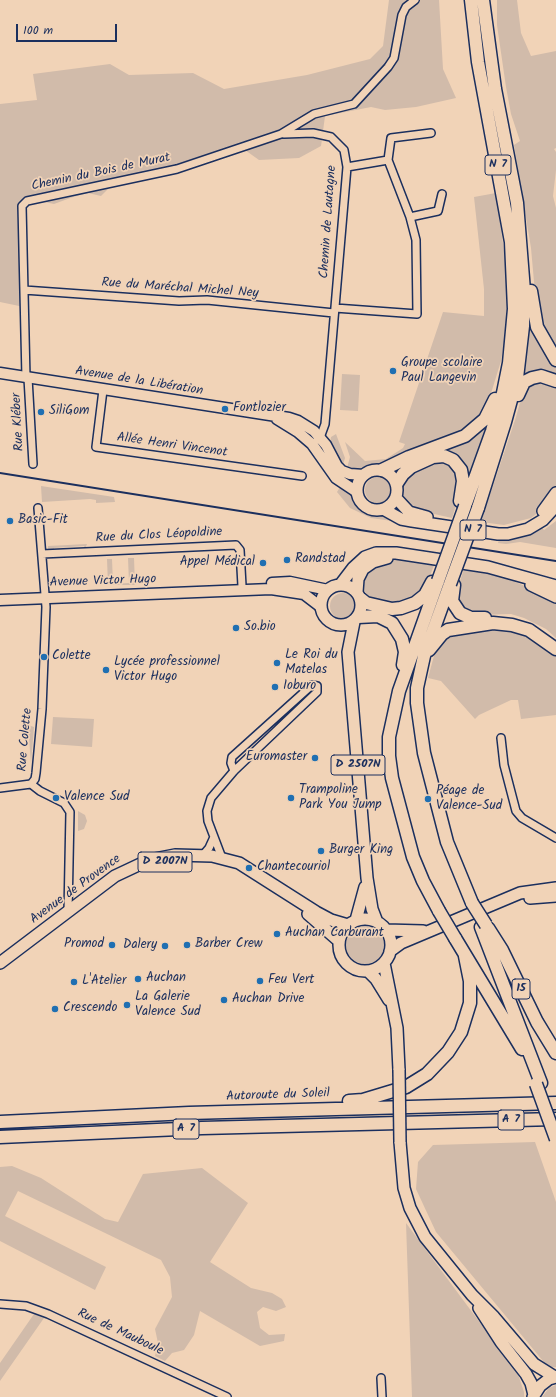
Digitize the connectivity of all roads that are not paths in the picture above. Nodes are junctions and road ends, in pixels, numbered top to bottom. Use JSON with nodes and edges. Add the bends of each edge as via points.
{"nodes":[{"id":1,"x":415,"y":0,"type":"edge"},
{"id":2,"x":471,"y":0,"type":"edge"},
{"id":3,"x":483,"y":0,"type":"edge"},
{"id":4,"x":431,"y":133,"type":"dead end"},
{"id":5,"x":281,"y":134,"type":"junction"},
{"id":6,"x":388,"y":160,"type":"junction"},
{"id":7,"x":347,"y":167,"type":"junction"},
{"id":8,"x":442,"y":194,"type":"dead end"},
{"id":9,"x":517,"y":203,"type":"junction"},
{"id":10,"x":410,"y":216,"type":"junction"},
{"id":11,"x":24,"y":290,"type":"junction"},
{"id":12,"x":335,"y":310,"type":"junction"},
{"id":13,"x":513,"y":331,"type":"junction"},
{"id":14,"x":556,"y":360,"type":"edge"},
{"id":15,"x":0,"y":373,"type":"edge"},
{"id":16,"x":27,"y":378,"type":"junction"},
{"id":17,"x":556,"y":381,"type":"edge"},
{"id":18,"x":103,"y":390,"type":"junction"},
{"id":19,"x":316,"y":441,"type":"junction"},
{"id":20,"x":33,"y":464,"type":"dead end"},
{"id":21,"x":492,"y":465,"type":"junction"},
{"id":22,"x":382,"y":470,"type":"junction"},
{"id":23,"x":364,"y":475,"type":"junction"},
{"id":24,"x":302,"y":476,"type":"dead end"},
{"id":25,"x":397,"y":483,"type":"junction"},
{"id":26,"x":357,"y":492,"type":"junction"},
{"id":27,"x":556,"y":493,"type":"edge"},
{"id":28,"x":396,"y":498,"type":"junction"},
{"id":29,"x":462,"y":505,"type":"junction"},
{"id":30,"x":556,"y":506,"type":"edge"},
{"id":31,"x":38,"y":508,"type":"dead end"},
{"id":32,"x":383,"y":509,"type":"junction"},
{"id":33,"x":42,"y":554,"type":"junction"},
{"id":34,"x":436,"y":580,"type":"junction"},
{"id":35,"x":340,"y":585,"type":"junction"},
{"id":36,"x":452,"y":585,"type":"junction"},
{"id":37,"x":242,"y":586,"type":"junction"},
{"id":38,"x":556,"y":586,"type":"edge"},
{"id":39,"x":328,"y":590,"type":"junction"},
{"id":40,"x":206,"y":591,"type":"junction"},
{"id":41,"x":359,"y":596,"type":"junction"},
{"id":42,"x":45,"y":597,"type":"junction"},
{"id":43,"x":556,"y":597,"type":"edge"},
{"id":44,"x":0,"y":600,"type":"edge"},
{"id":45,"x":321,"y":607,"type":"junction"},
{"id":46,"x":356,"y":619,"type":"junction"},
{"id":47,"x":336,"y":625,"type":"junction"},
{"id":48,"x":556,"y":641,"type":"edge"},
{"id":49,"x":556,"y":649,"type":"edge"},
{"id":50,"x":348,"y":652,"type":"junction"},
{"id":51,"x":424,"y":656,"type":"junction"},
{"id":52,"x":399,"y":691,"type":"junction"},
{"id":53,"x":501,"y":738,"type":"dead end"},
{"id":54,"x":234,"y":771,"type":"junction"},
{"id":55,"x":31,"y":784,"type":"junction"},
{"id":56,"x":0,"y":788,"type":"edge"},
{"id":57,"x":214,"y":837,"type":"junction"},
{"id":58,"x":556,"y":838,"type":"edge"},
{"id":59,"x":203,"y":855,"type":"junction"},
{"id":60,"x":222,"y":858,"type":"junction"},
{"id":61,"x":367,"y":878,"type":"junction"},
{"id":62,"x":70,"y":884,"type":"junction"},
{"id":63,"x":556,"y":888,"type":"edge"},
{"id":64,"x":556,"y":896,"type":"edge"},
{"id":65,"x":84,"y":900,"type":"junction"},
{"id":66,"x":496,"y":904,"type":"junction"},
{"id":67,"x":68,"y":912,"type":"junction"},
{"id":68,"x":352,"y":922,"type":"junction"},
{"id":69,"x":377,"y":922,"type":"junction"},
{"id":70,"x":484,"y":926,"type":"junction"},
{"id":71,"x":386,"y":930,"type":"junction"},
{"id":72,"x":435,"y":930,"type":"junction"},
{"id":73,"x":339,"y":941,"type":"junction"},
{"id":74,"x":390,"y":951,"type":"junction"},
{"id":75,"x":465,"y":956,"type":"junction"},
{"id":76,"x":0,"y":963,"type":"edge"},
{"id":77,"x":384,"y":963,"type":"junction"},
{"id":78,"x":0,"y":969,"type":"edge"},
{"id":79,"x":368,"y":971,"type":"junction"},
{"id":80,"x":394,"y":1011,"type":"junction"},
{"id":81,"x":556,"y":1053,"type":"edge"},
{"id":82,"x":538,"y":1083,"type":"junction"},
{"id":83,"x":556,"y":1103,"type":"edge"},
{"id":84,"x":190,"y":1113,"type":"junction"},
{"id":85,"x":556,"y":1119,"type":"edge"},
{"id":86,"x":465,"y":1121,"type":"junction"},
{"id":87,"x":0,"y":1122,"type":"edge"},
{"id":88,"x":556,"y":1127,"type":"edge"},
{"id":89,"x":0,"y":1137,"type":"edge"},
{"id":90,"x":556,"y":1140,"type":"edge"},
{"id":91,"x":472,"y":1296,"type":"junction"},
{"id":92,"x":0,"y":1304,"type":"edge"},
{"id":93,"x":555,"y":1377,"type":"edge"},
{"id":94,"x":381,"y":1378,"type":"dead end"},
{"id":95,"x":533,"y":1396,"type":"edge"},
{"id":96,"x":227,"y":1397,"type":"edge"},
{"id":97,"x":382,"y":1397,"type":"edge"}],
"edges":[{"from":1,"to":5,"type":"street","via":[[406,7],[402,15],[394,58],[354,104],[314,114]]},
{"from":2,"to":13,"type":"highway","number":"N 7","via":[[479,69],[511,242]]},
{"from":3,"to":9,"type":"highway","number":"N 7","via":[[492,74]]},
{"from":4,"to":6,"type":"street","via":[[391,138]]},
{"from":5,"to":7,"type":"street","name":"Chemin de Lautagne","via":[[312,133],[331,137],[344,150]]},
{"from":5,"to":11,"type":"street","name":"Chemin du Bois de Murat","via":[[177,169],[27,201],[22,206]]},
{"from":6,"to":7,"type":"street"},
{"from":6,"to":10,"type":"street"},
{"from":7,"to":12,"type":"street","name":"Chemin de Lautagne"},
{"from":8,"to":10,"type":"street","via":[[438,210]]},
{"from":9,"to":14,"type":"highway","number":"N 7","via":[[527,249],[534,316],[541,337]]},
{"from":9,"to":21,"type":"highway","number":"N 7","via":[[524,291],[523,326],[512,400]]},
{"from":10,"to":12,"type":"street","name":"Rue du Maréchal Michel Ney","via":[[416,240],[417,314]]},
{"from":11,"to":12,"type":"street","name":"Rue du Maréchal Michel Ney"},
{"from":11,"to":16,"type":"street","name":"Chemin du Bois de Murat"},
{"from":12,"to":19,"type":"street","name":"Chemin de Lautagne","via":[[325,424]]},
{"from":13,"to":22,"type":"highway","number":"N 7","via":[[493,406],[480,425],[456,440]]},
{"from":13,"to":29,"type":"highway","number":"N 7","via":[[499,408]]},
{"from":15,"to":16,"type":"main road","name":"Avenue de la Libération"},
{"from":16,"to":18,"type":"main road","name":"Avenue de la Libération"},
{"from":16,"to":20,"type":"street","name":"Rue Kléber"},
{"from":17,"to":21,"type":"highway","via":[[541,376],[524,382]]},
{"from":18,"to":19,"type":"main road","name":"Avenue de la Libération","via":[[273,417]]},
{"from":18,"to":24,"type":"street","name":"Allée Henri Vincenot","via":[[96,447]]},
{"from":19,"to":23,"type":"main road","name":"Avenue de la Libération","via":[[342,471]]},
{"from":19,"to":26,"type":"main road","name":"Avenue de la Libération","via":[[336,478]]},
{"from":21,"to":36,"type":"highway","number":"N 7","bridge":true},
{"from":22,"to":23,"type":"main road","via":[[372,470]]},
{"from":22,"to":25,"type":"main road","via":[[391,475]]},
{"from":23,"to":26,"type":"main road"},
{"from":25,"to":28,"type":"main road"},
{"from":25,"to":29,"type":"highway","via":[[411,467],[433,457],[447,457],[458,465],[462,477]]},
{"from":26,"to":32,"type":"main road","via":[[366,507]]},
{"from":27,"to":28,"type":"main road","number":"N 7","via":[[543,512],[536,517],[525,523],[506,527],[415,514],[408,512]]},
{"from":28,"to":32,"type":"main road"},
{"from":29,"to":34,"type":"highway","number":"N 7","bridge":true,"via":[[454,535]]},
{"from":30,"to":32,"type":"main road","number":"N 7","via":[[543,520],[528,529],[508,534],[401,519]]},
{"from":31,"to":33,"type":"street"},
{"from":33,"to":37,"type":"street","name":"Rue du Clos Léopoldine","via":[[236,545],[240,550]]},
{"from":33,"to":42,"type":"street"},
{"from":34,"to":41,"type":"highway","via":[[425,595],[415,603],[401,608],[366,603]]},
{"from":34,"to":52,"type":"highway"},
{"from":35,"to":38,"type":"main road","via":[[362,559],[376,553],[390,553],[488,567]]},
{"from":35,"to":39,"type":"main road"},
{"from":35,"to":41,"type":"main road","via":[[350,587]]},
{"from":36,"to":48,"type":"highway","via":[[452,601],[462,615],[471,618],[517,619],[538,627]]},
{"from":36,"to":51,"type":"highway"},
{"from":37,"to":39,"type":"main road","name":"Avenue Victor Hugo","via":[[290,582]]},
{"from":37,"to":40,"type":"main road","name":"Avenue Victor Hugo"},
{"from":39,"to":45,"type":"main road"},
{"from":40,"to":42,"type":"main road","name":"Avenue Victor Hugo"},
{"from":40,"to":45,"type":"main road","name":"Avenue Victor Hugo","via":[[293,590],[311,598]]},
{"from":41,"to":43,"type":"main road","via":[[358,579],[366,567],[377,561],[398,556],[506,575]]},
{"from":41,"to":46,"type":"main road","via":[[362,605]]},
{"from":42,"to":44,"type":"main road","name":"Avenue Victor Hugo"},
{"from":42,"to":55,"type":"street","name":"Rue Colette","via":[[42,709],[36,773]]},
{"from":45,"to":47,"type":"main road","via":[[324,616]]},
{"from":46,"to":47,"type":"main road","via":[[342,626]]},
{"from":46,"to":50,"type":"main road","number":"D 2507N"},
{"from":46,"to":52,"type":"highway","via":[[374,616],[385,618],[398,630],[405,652]]},
{"from":47,"to":50,"type":"main road","number":"D 2507N"},
{"from":49,"to":51,"type":"highway","via":[[529,630],[493,623],[448,630]]},
{"from":50,"to":61,"type":"main road","number":"D 2507N"},
{"from":51,"to":70,"type":"highway","number":"15","bridge":true,"via":[[417,688],[420,735],[450,852]]},
{"from":52,"to":75,"type":"highway","bridge":true,"via":[[389,737],[392,778],[413,857],[423,881]]},
{"from":53,"to":58,"type":"street","via":[[504,765],[516,811],[522,818]]},
{"from":54,"to":54,"type":"street","via":[[232,756],[312,684],[317,686],[317,692]]},
{"from":54,"to":57,"type":"street","via":[[208,805],[208,821]]},
{"from":55,"to":56,"type":"street"},
{"from":55,"to":62,"type":"street","name":"Rue Colette","via":[[64,803],[70,812]]},
{"from":57,"to":59,"type":"street"},
{"from":57,"to":60,"type":"street"},
{"from":59,"to":60,"type":"main road","name":"Avenue de Provence","number":"D 2007N"},
{"from":59,"to":65,"type":"main road","name":"Avenue de Provence","number":"D 2007N","via":[[175,855],[148,860],[115,876]]},
{"from":60,"to":68,"type":"main road","name":"Avenue de Provence","number":"D 2007N","via":[[249,868],[325,917]]},
{"from":61,"to":68,"type":"main road","number":"D 2507N"},
{"from":61,"to":69,"type":"main road","number":"D 2507N"},
{"from":62,"to":65,"type":"street","via":[[77,897]]},
{"from":62,"to":67,"type":"street","name":"Rue Colette"},
{"from":63,"to":66,"type":"main road","via":[[520,893]]},
{"from":64,"to":66,"type":"main road","via":[[540,896]]},
{"from":65,"to":67,"type":"main road","name":"Avenue de Provence","number":"D 2007N"},
{"from":66,"to":72,"type":"main road"},
{"from":67,"to":76,"type":"main road","name":"Avenue de Provence","number":"D 2007N"},
{"from":68,"to":69,"type":"main road","via":[[367,919]]},
{"from":68,"to":73,"type":"main road"},
{"from":69,"to":71,"type":"main road"},
{"from":70,"to":81,"type":"highway","number":"15","via":[[502,950],[536,1022]]},
{"from":70,"to":82,"type":"highway"},
{"from":71,"to":72,"type":"main road"},
{"from":71,"to":74,"type":"main road","via":[[391,944]]},
{"from":72,"to":74,"type":"main road","via":[[401,943]]},
{"from":73,"to":78,"type":"main road","name":"Avenue de Provence","number":"D 2007N","via":[[314,918],[245,872],[211,861],[175,860],[150,865],[120,880]]},
{"from":73,"to":79,"type":"main road","via":[[340,953],[348,966]]},
{"from":74,"to":77,"type":"main road"},
{"from":75,"to":82,"type":"highway","via":[[524,1052]]},
{"from":75,"to":84,"type":"highway","via":[[471,989],[466,1021],[448,1052],[434,1068],[413,1083],[363,1100]]},
{"from":77,"to":79,"type":"main road"},
{"from":77,"to":80,"type":"main road"},
{"from":79,"to":80,"type":"main road","via":[[384,991]]},
{"from":80,"to":91,"type":"main road","bridge":true,"via":[[404,1188],[417,1223],[432,1247]]},
{"from":82,"to":88,"type":"highway"},
{"from":82,"to":90,"type":"highway","bridge":true},
{"from":83,"to":84,"type":"highway","name":"Autoroute du Soleil","number":"A 7"},
{"from":84,"to":87,"type":"highway","name":"Autoroute du Soleil","number":"A 7"},
{"from":85,"to":86,"type":"highway","number":"A 7"},
{"from":86,"to":88,"type":"highway"},
{"from":86,"to":89,"type":"highway","number":"A 7","via":[[202,1128]]},
{"from":91,"to":93,"type":"main road","via":[[494,1317],[534,1364]]},
{"from":91,"to":95,"type":"main road","via":[[486,1320],[531,1382]]},
{"from":92,"to":96,"type":"street","name":"Rue de Mauboule","via":[[26,1306],[48,1314]]},
{"from":93,"to":95,"type":"main road","via":[[544,1382]]},
{"from":94,"to":97,"type":"street"}]}
